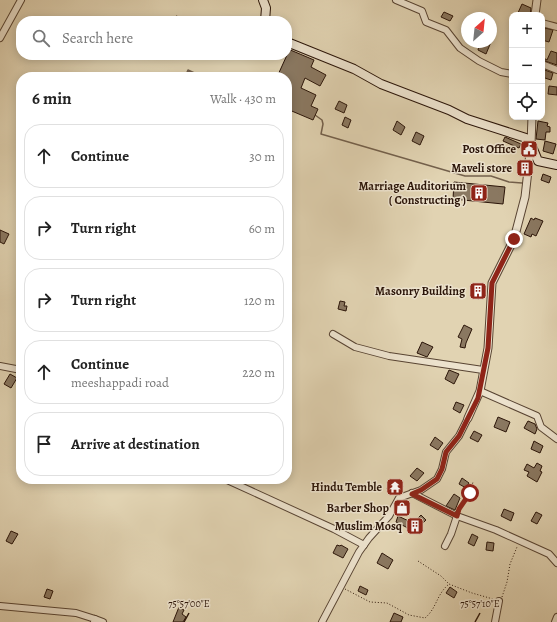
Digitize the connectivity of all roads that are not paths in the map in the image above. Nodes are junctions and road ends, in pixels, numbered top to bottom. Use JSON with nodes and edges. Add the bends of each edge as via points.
{"nodes":[{"id":1,"x":21,"y":0,"type":"edge"},
{"id":2,"x":263,"y":0,"type":"edge"},
{"id":3,"x":396,"y":0,"type":"edge"},
{"id":4,"x":536,"y":0,"type":"edge"},
{"id":5,"x":535,"y":12,"type":"edge"},
{"id":6,"x":265,"y":16,"type":"edge"},
{"id":7,"x":545,"y":24,"type":"edge"},
{"id":8,"x":557,"y":27,"type":"edge"},
{"id":9,"x":0,"y":38,"type":"edge"},
{"id":10,"x":292,"y":44,"type":"edge"},
{"id":11,"x":545,"y":65,"type":"edge"},
{"id":12,"x":557,"y":70,"type":"edge"},
{"id":13,"x":509,"y":73,"type":"edge"},
{"id":14,"x":532,"y":120,"type":"edge"},
{"id":15,"x":531,"y":144,"type":"junction"},
{"id":16,"x":557,"y":165,"type":"edge"},
{"id":17,"x":334,"y":334,"type":"dead end"},
{"id":18,"x":0,"y":366,"type":"edge"},
{"id":19,"x":16,"y":369,"type":"edge"},
{"id":20,"x":483,"y":370,"type":"junction"},
{"id":21,"x":480,"y":391,"type":"junction"},
{"id":22,"x":468,"y":418,"type":"joint"},
{"id":23,"x":557,"y":439,"type":"edge"},
{"id":24,"x":236,"y":484,"type":"edge"},
{"id":25,"x":412,"y":494,"type":"junction"},
{"id":26,"x":457,"y":516,"type":"junction"},
{"id":27,"x":364,"y":545,"type":"junction"},
{"id":28,"x":445,"y":546,"type":"dead end"},
{"id":29,"x":557,"y":563,"type":"edge"},
{"id":30,"x":499,"y":601,"type":"road end"},
{"id":31,"x":0,"y":606,"type":"edge"},
{"id":32,"x":557,"y":617,"type":"edge"},
{"id":33,"x":95,"y":620,"type":"edge"},
{"id":34,"x":104,"y":622,"type":"edge"},
{"id":35,"x":322,"y":622,"type":"edge"},
{"id":36,"x":495,"y":622,"type":"edge"},
{"id":37,"x":555,"y":622,"type":"edge"}],
"edges":[{"from":1,"to":9,"type":"street"},
{"from":2,"to":6,"type":"main road"},
{"from":3,"to":13,"type":"street","via":[[422,11],[426,22],[446,30],[460,48],[479,61]]},
{"from":4,"to":5,"type":"street"},
{"from":7,"to":8,"type":"street"},
{"from":10,"to":15,"type":"main road","via":[[467,119],[526,138]]},
{"from":11,"to":12,"type":"street"},
{"from":14,"to":15,"type":"street"},
{"from":15,"to":16,"type":"main road","via":[[538,161]]},
{"from":15,"to":20,"type":"street","via":[[525,197],[514,239],[492,283],[488,348]]},
{"from":17,"to":20,"type":"street","via":[[355,347],[389,356]]},
{"from":18,"to":19,"type":"street"},
{"from":20,"to":21,"type":"street"},
{"from":21,"to":22,"type":"street"},
{"from":21,"to":23,"type":"street","via":[[537,416],[541,427]]},
{"from":22,"to":25,"type":"street","via":[[459,436],[446,452],[437,479]]},
{"from":24,"to":27,"type":"street"},
{"from":25,"to":26,"type":"street"},
{"from":25,"to":27,"type":"street","via":[[399,498],[389,516]]},
{"from":26,"to":28,"type":"street"},
{"from":26,"to":29,"type":"street","via":[[519,540],[548,554]]},
{"from":27,"to":35,"type":"street"},
{"from":30,"to":36,"type":"street"},
{"from":31,"to":33,"type":"street","via":[[76,613]]},
{"from":32,"to":37,"type":"street"},
{"from":33,"to":34,"type":"street"}]}
